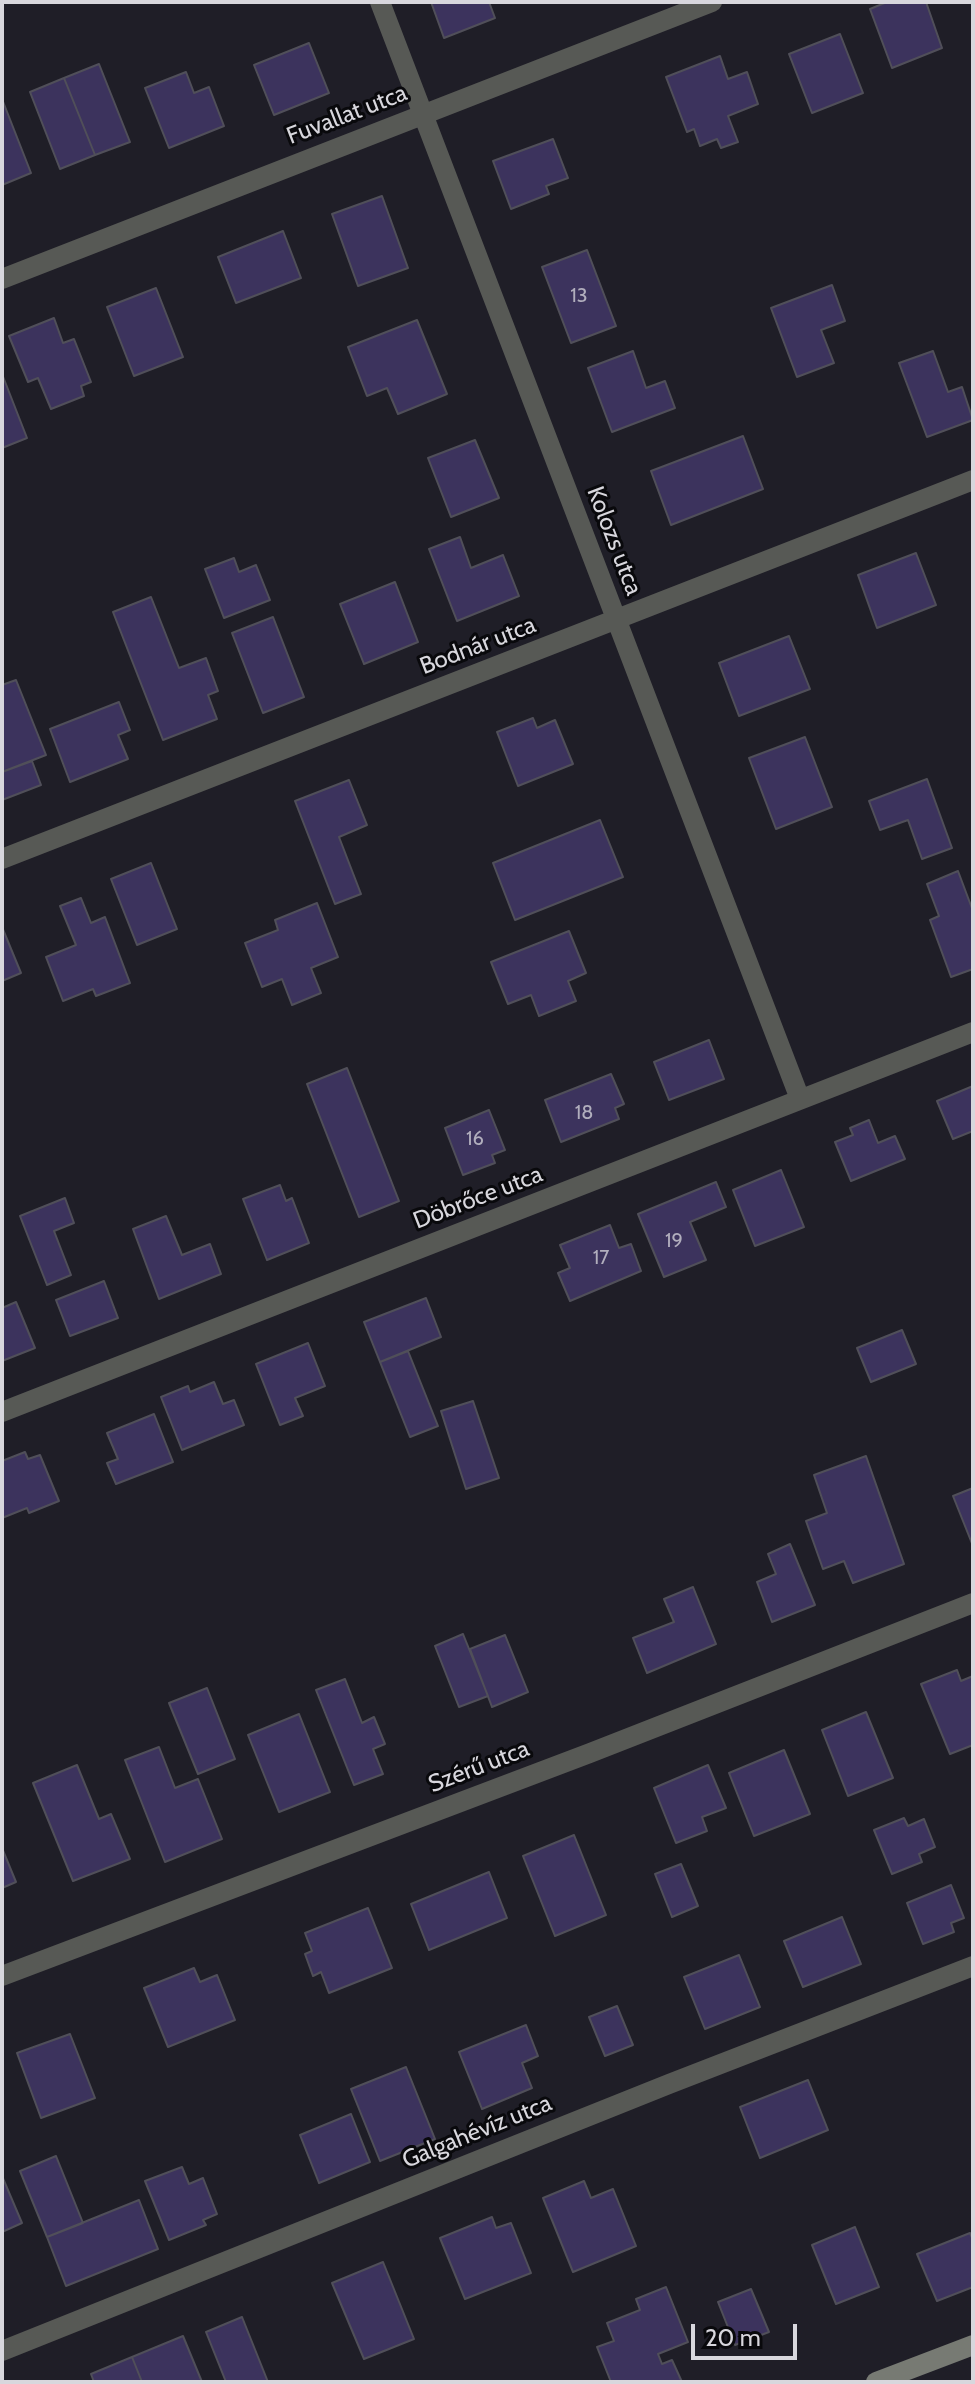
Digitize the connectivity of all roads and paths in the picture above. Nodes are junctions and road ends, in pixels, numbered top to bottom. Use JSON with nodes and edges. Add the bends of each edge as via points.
{"nodes":[{"id":1,"x":380,"y":2,"type":"edge"},
{"id":2,"x":712,"y":2,"type":"edge"},
{"id":3,"x":422,"y":113,"type":"junction"},
{"id":4,"x":2,"y":279,"type":"edge"},
{"id":5,"x":973,"y":480,"type":"edge"},
{"id":6,"x":616,"y":620,"type":"junction"},
{"id":7,"x":2,"y":859,"type":"edge"},
{"id":8,"x":973,"y":1032,"type":"edge"},
{"id":9,"x":800,"y":1099,"type":"junction"},
{"id":10,"x":2,"y":1412,"type":"edge"},
{"id":11,"x":973,"y":1603,"type":"edge"},
{"id":12,"x":973,"y":1966,"type":"edge"},
{"id":13,"x":2,"y":1976,"type":"edge"},
{"id":14,"x":973,"y":2345,"type":"edge"},
{"id":15,"x":2,"y":2351,"type":"edge"},
{"id":16,"x":876,"y":2382,"type":"edge"}],
"edges":[{"from":1,"to":3,"type":"street","name":"Kolozs utca"},
{"from":2,"to":3,"type":"street","name":"Fuvallat utca"},
{"from":3,"to":4,"type":"street","name":"Fuvallat utca"},
{"from":3,"to":6,"type":"street","name":"Kolozs utca"},
{"from":5,"to":6,"type":"street","name":"Bodnár utca"},
{"from":6,"to":7,"type":"street","name":"Bodnár utca"},
{"from":6,"to":9,"type":"street","name":"Kolozs utca"},
{"from":8,"to":9,"type":"street","name":"Döbrőce utca"},
{"from":9,"to":10,"type":"street","name":"Döbrőce utca"},
{"from":11,"to":13,"type":"street","name":"Szérű utca"},
{"from":12,"to":15,"type":"street","name":"Galgahévíz utca"},
{"from":14,"to":16,"type":"street"}]}
